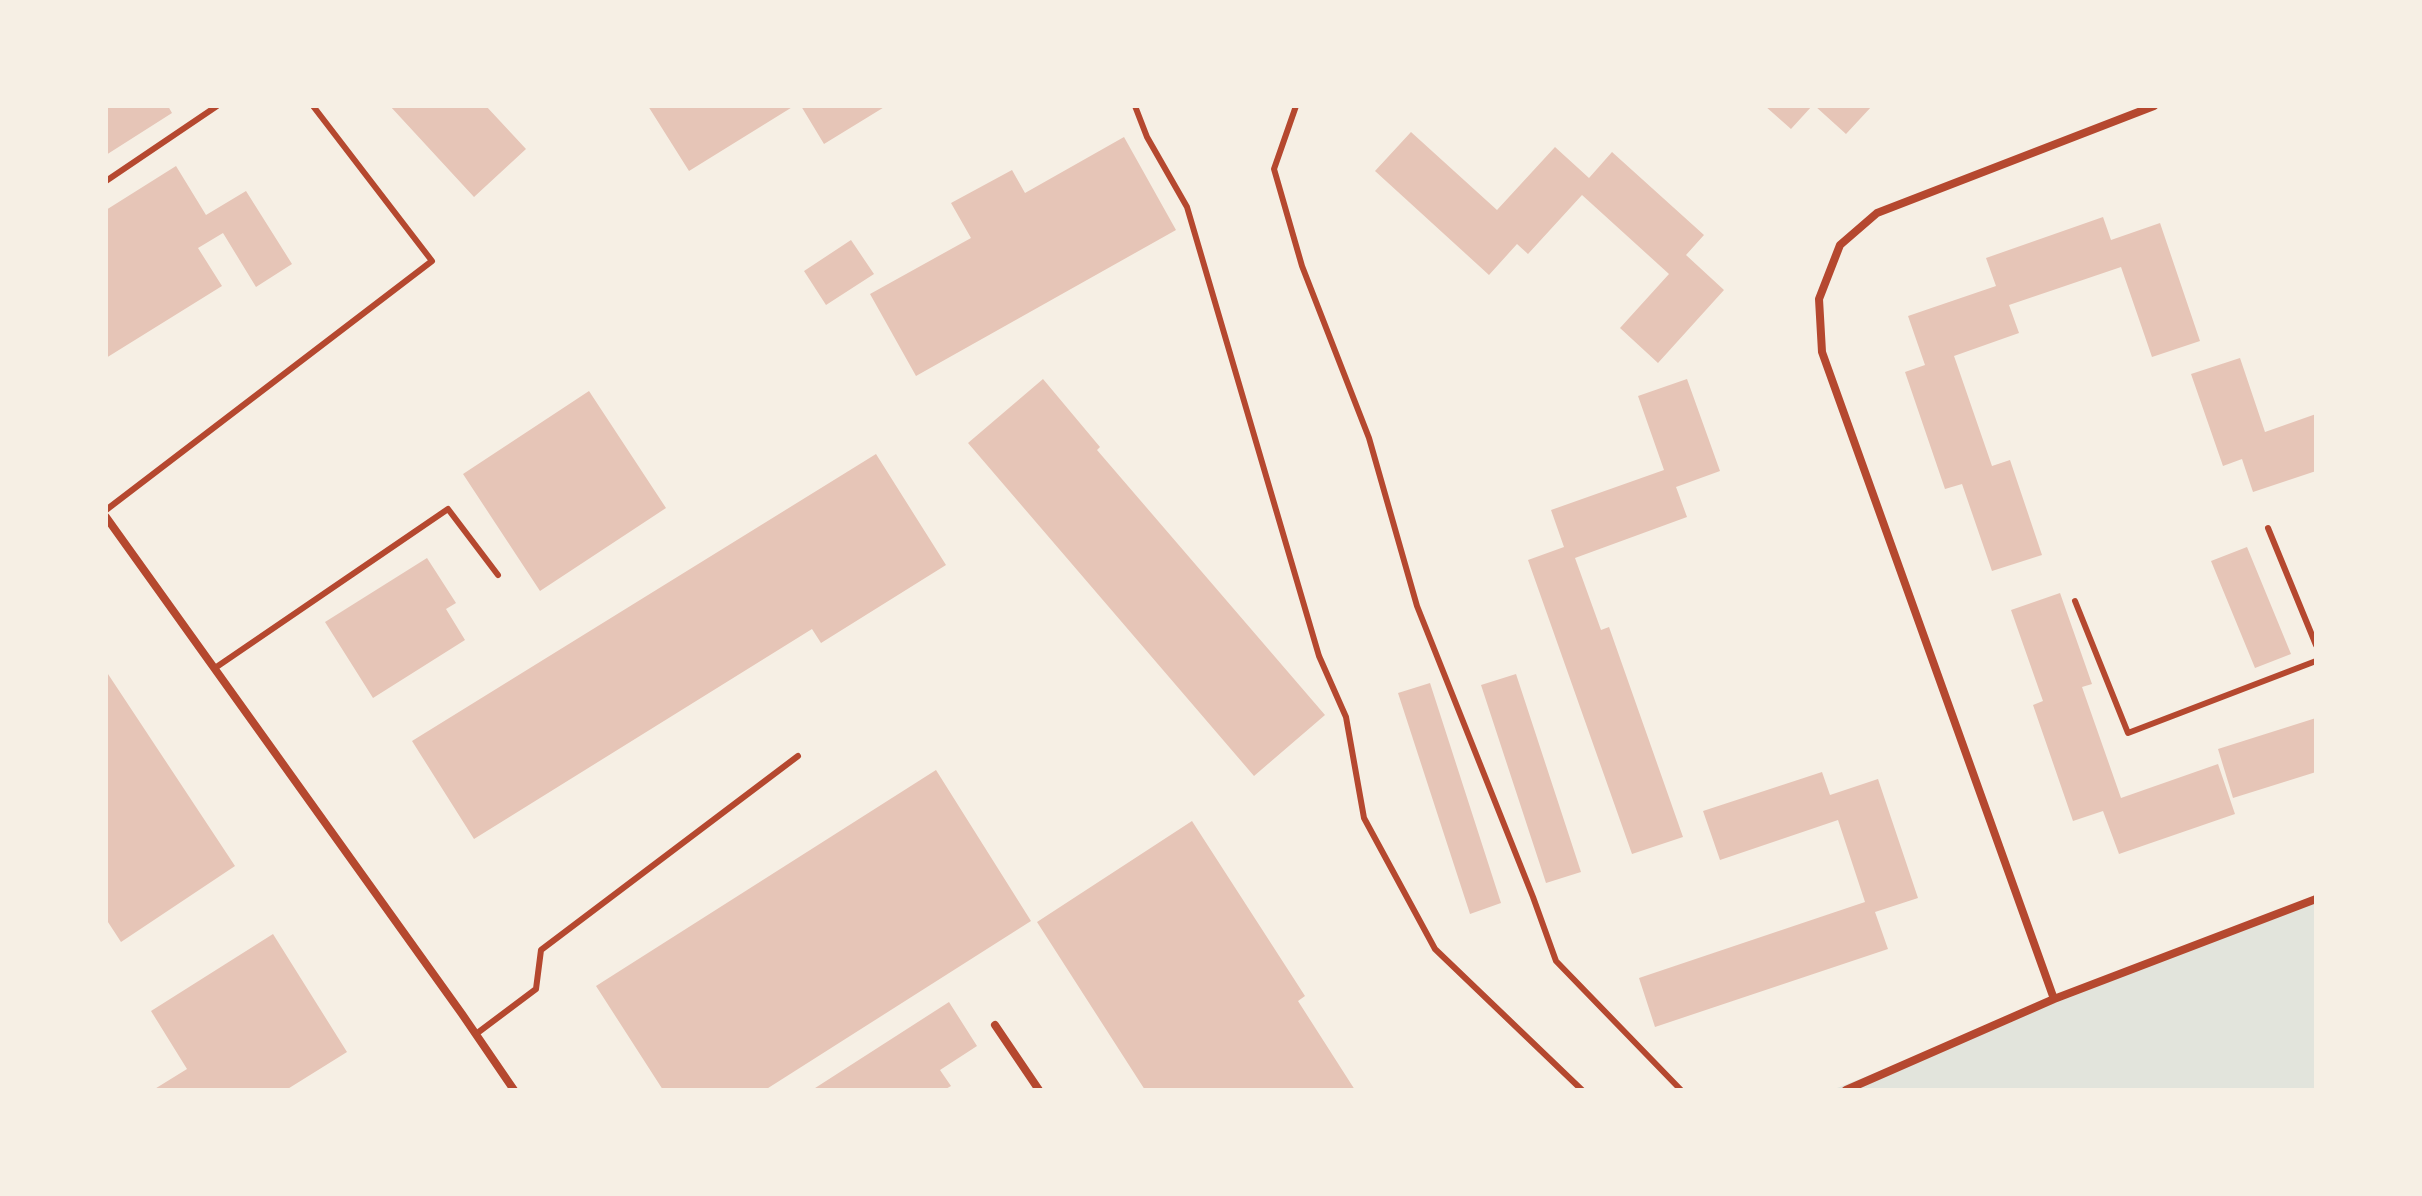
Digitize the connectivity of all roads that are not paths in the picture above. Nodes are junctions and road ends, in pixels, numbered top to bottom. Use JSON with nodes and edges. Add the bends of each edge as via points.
{"nodes":[{"id":1,"x":217,"y":106,"type":"edge"},
{"id":2,"x":313,"y":106,"type":"edge"},
{"id":3,"x":1135,"y":106,"type":"edge"},
{"id":4,"x":1296,"y":106,"type":"edge"},
{"id":5,"x":2154,"y":106,"type":"edge"},
{"id":6,"x":106,"y":181,"type":"edge"},
{"id":7,"x":106,"y":510,"type":"edge"},
{"id":8,"x":106,"y":517,"type":"edge"},
{"id":9,"x":2268,"y":528,"type":"dead end"},
{"id":10,"x":498,"y":575,"type":"dead end"},
{"id":11,"x":2075,"y":601,"type":"dead end"},
{"id":12,"x":2316,"y":645,"type":"edge"},
{"id":13,"x":2316,"y":661,"type":"edge"},
{"id":14,"x":215,"y":668,"type":"junction"},
{"id":15,"x":798,"y":756,"type":"dead end"},
{"id":16,"x":2316,"y":899,"type":"edge"},
{"id":17,"x":2054,"y":999,"type":"junction"},
{"id":18,"x":995,"y":1025,"type":"dead end"},
{"id":19,"x":476,"y":1034,"type":"junction"},
{"id":20,"x":514,"y":1090,"type":"edge"},
{"id":21,"x":1039,"y":1090,"type":"edge"},
{"id":22,"x":1582,"y":1090,"type":"edge"},
{"id":23,"x":1681,"y":1090,"type":"edge"},
{"id":24,"x":1846,"y":1090,"type":"edge"}],
"edges":[{"from":1,"to":6,"type":"lane"},
{"from":2,"to":7,"type":"lane","via":[[432,261]]},
{"from":3,"to":22,"type":"lane","via":[[1187,207],[1319,656],[1346,717],[1364,818],[1435,949]]},
{"from":4,"to":23,"type":"lane","via":[[1274,169],[1302,266],[1369,438],[1417,606],[1556,961]]},
{"from":5,"to":17,"type":"street","via":[[1877,213],[1840,245],[1819,299],[1822,352]]},
{"from":8,"to":14,"type":"street"},
{"from":9,"to":12,"type":"lane"},
{"from":10,"to":14,"type":"lane","via":[[448,509]]},
{"from":11,"to":13,"type":"lane","via":[[2128,733]]},
{"from":14,"to":19,"type":"street"},
{"from":15,"to":19,"type":"lane","via":[[541,950],[536,989]]},
{"from":16,"to":17,"type":"street"},
{"from":17,"to":24,"type":"street"},
{"from":18,"to":21,"type":"street"},
{"from":19,"to":20,"type":"street"}]}
